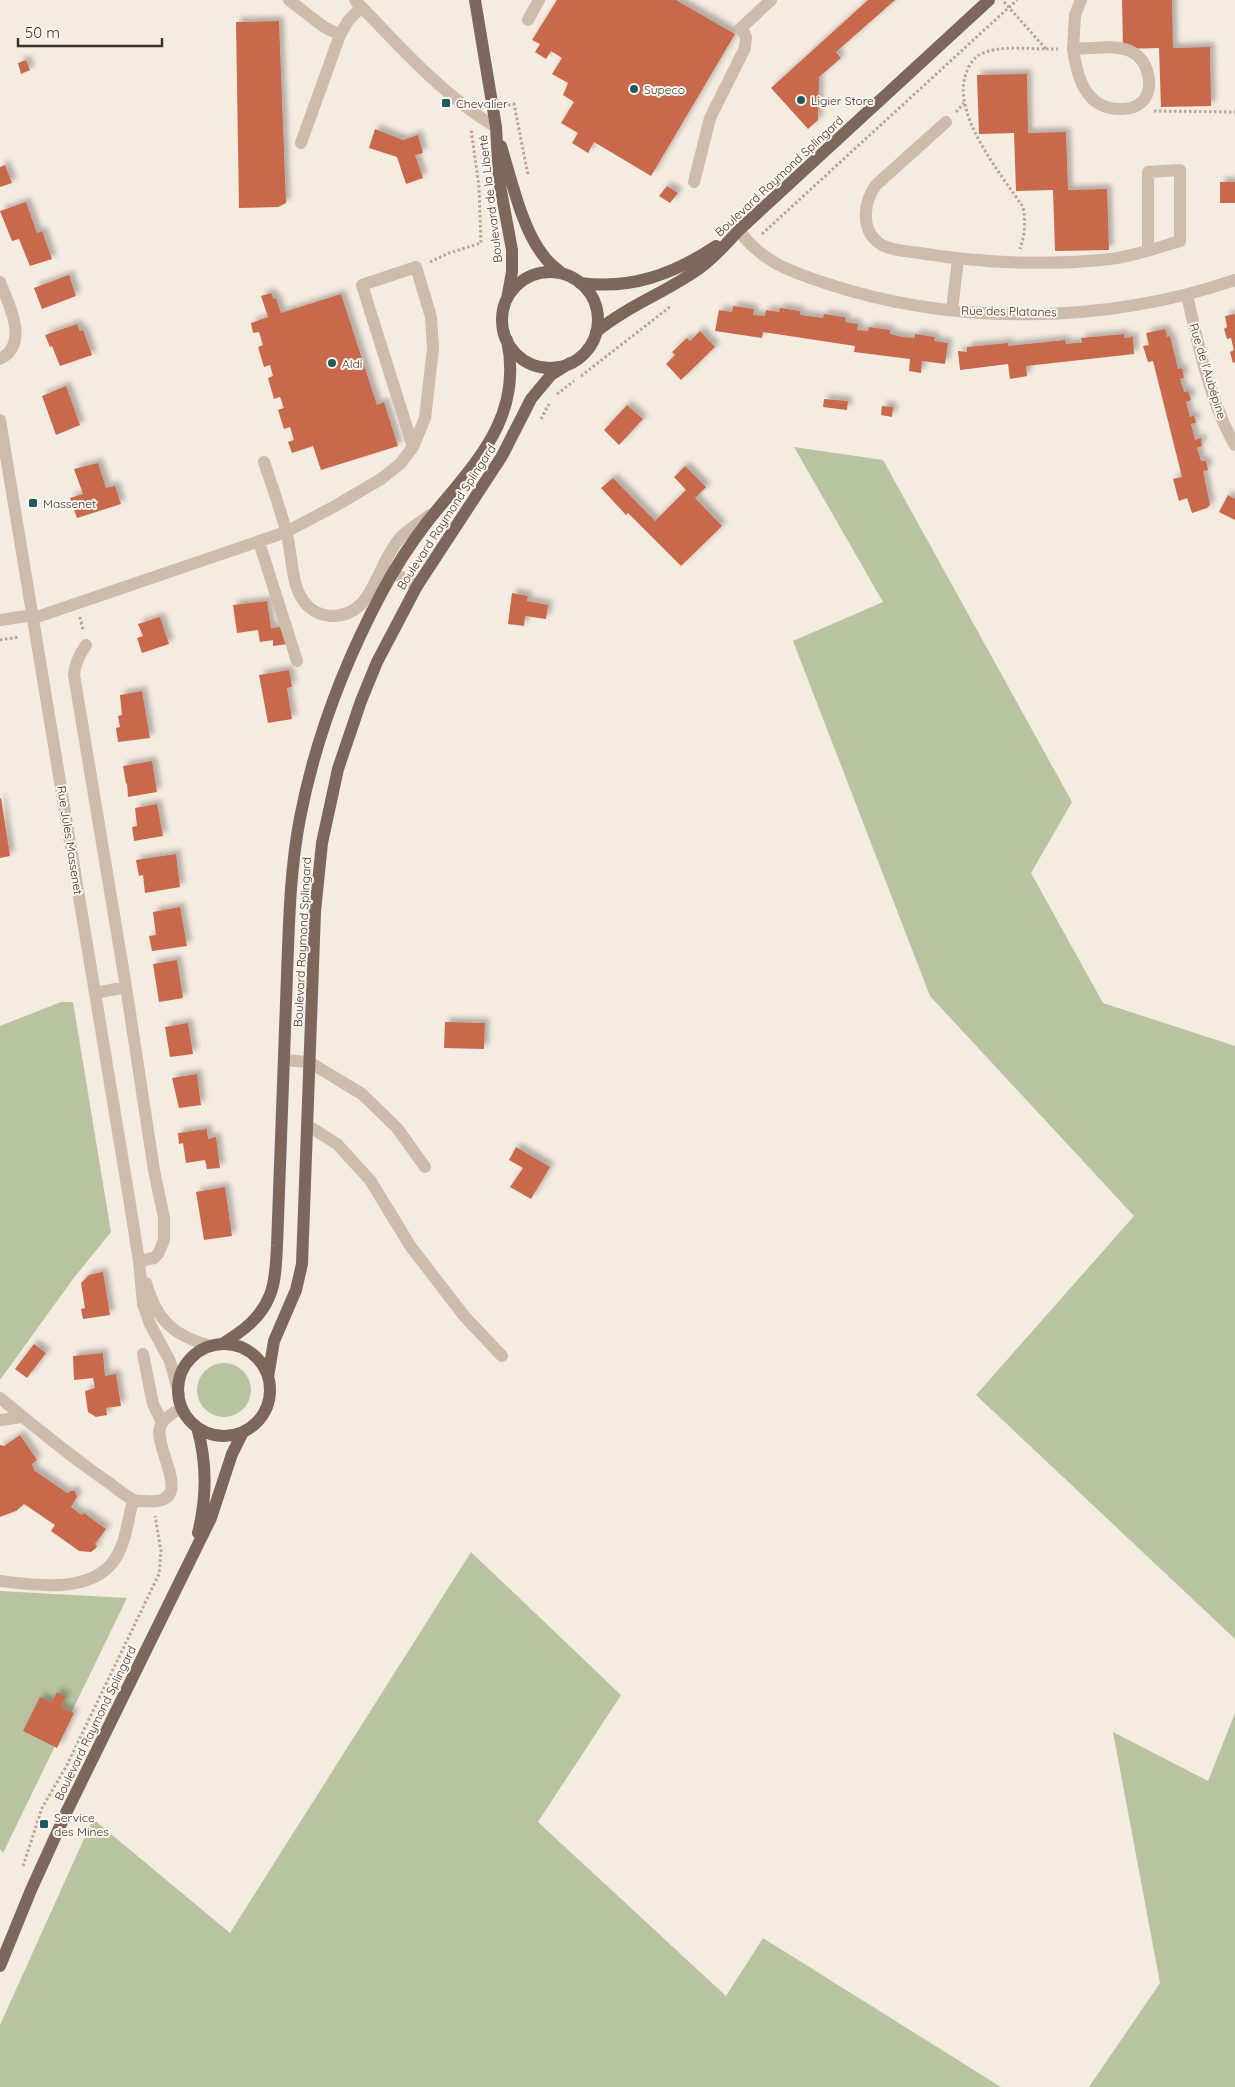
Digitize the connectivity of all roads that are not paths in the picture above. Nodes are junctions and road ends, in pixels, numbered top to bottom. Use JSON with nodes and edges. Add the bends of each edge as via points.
{"nodes":[{"id":1,"x":289,"y":0,"type":"edge"},
{"id":2,"x":475,"y":0,"type":"edge"},
{"id":3,"x":539,"y":0,"type":"edge"},
{"id":4,"x":771,"y":0,"type":"edge"},
{"id":5,"x":990,"y":0,"type":"edge"},
{"id":6,"x":1081,"y":0,"type":"edge"},
{"id":7,"x":358,"y":3,"type":"edge"},
{"id":8,"x":528,"y":20,"type":"dead end"},
{"id":9,"x":340,"y":35,"type":"junction"},
{"id":10,"x":1073,"y":49,"type":"junction"},
{"id":11,"x":946,"y":122,"type":"dead end"},
{"id":12,"x":496,"y":127,"type":"junction"},
{"id":13,"x":301,"y":143,"type":"dead end"},
{"id":14,"x":694,"y":182,"type":"dead end"},
{"id":15,"x":739,"y":230,"type":"junction"},
{"id":16,"x":1148,"y":251,"type":"junction"},
{"id":17,"x":958,"y":259,"type":"junction"},
{"id":18,"x":563,"y":274,"type":"junction"},
{"id":19,"x":1235,"y":280,"type":"edge"},
{"id":20,"x":0,"y":282,"type":"edge"},
{"id":21,"x":580,"y":283,"type":"junction"},
{"id":22,"x":1187,"y":296,"type":"junction"},
{"id":23,"x":507,"y":299,"type":"junction"},
{"id":24,"x":952,"y":310,"type":"junction"},
{"id":25,"x":596,"y":332,"type":"junction"},
{"id":26,"x":506,"y":340,"type":"junction"},
{"id":27,"x":0,"y":360,"type":"edge"},
{"id":28,"x":570,"y":363,"type":"junction"},
{"id":29,"x":0,"y":420,"type":"edge"},
{"id":30,"x":1235,"y":445,"type":"edge"},
{"id":31,"x":412,"y":447,"type":"junction"},
{"id":32,"x":264,"y":462,"type":"dead end"},
{"id":33,"x":286,"y":532,"type":"junction"},
{"id":34,"x":259,"y":542,"type":"junction"},
{"id":35,"x":388,"y":570,"type":"junction"},
{"id":36,"x":417,"y":586,"type":"junction"},
{"id":37,"x":33,"y":616,"type":"junction"},
{"id":38,"x":0,"y":620,"type":"edge"},
{"id":39,"x":86,"y":646,"type":"road end"},
{"id":40,"x":297,"y":661,"type":"dead end"},
{"id":41,"x":126,"y":987,"type":"junction"},
{"id":42,"x":95,"y":993,"type":"junction"},
{"id":43,"x":284,"y":1060,"type":"junction"},
{"id":44,"x":309,"y":1062,"type":"junction"},
{"id":45,"x":307,"y":1125,"type":"junction"},
{"id":46,"x":425,"y":1166,"type":"dead end"},
{"id":47,"x":139,"y":1261,"type":"junction"},
{"id":48,"x":217,"y":1345,"type":"junction"},
{"id":49,"x":143,"y":1354,"type":"dead end"},
{"id":50,"x":502,"y":1356,"type":"dead end"},
{"id":51,"x":268,"y":1376,"type":"junction"},
{"id":52,"x":179,"y":1394,"type":"junction"},
{"id":53,"x":0,"y":1398,"type":"edge"},
{"id":54,"x":182,"y":1408,"type":"junction"},
{"id":55,"x":22,"y":1417,"type":"junction"},
{"id":56,"x":0,"y":1420,"type":"edge"},
{"id":57,"x":162,"y":1422,"type":"junction"},
{"id":58,"x":197,"y":1427,"type":"junction"},
{"id":59,"x":243,"y":1432,"type":"junction"},
{"id":60,"x":133,"y":1500,"type":"junction"},
{"id":61,"x":194,"y":1549,"type":"junction"},
{"id":62,"x":0,"y":1580,"type":"edge"},
{"id":63,"x":0,"y":1966,"type":"edge"}],
"edges":[{"from":1,"to":9,"type":"street"},
{"from":2,"to":12,"type":"main road","name":"Boulevard de la Liberté"},
{"from":3,"to":8,"type":"street"},
{"from":4,"to":14,"type":"street","via":[[742,28],[746,37],[745,48],[710,118]]},
{"from":5,"to":15,"type":"main road","name":"Boulevard Raymond Splingard"},
{"from":6,"to":10,"type":"street","via":[[1074,14]]},
{"from":7,"to":9,"type":"street"},
{"from":7,"to":12,"type":"street","via":[[420,66],[469,110]]},
{"from":9,"to":13,"type":"street"},
{"from":10,"to":10,"type":"street","via":[[1115,47],[1133,52],[1148,71],[1149,84],[1142,102],[1129,109],[1107,107],[1089,96],[1080,81]]},
{"from":11,"to":17,"type":"street","via":[[876,185],[867,200],[865,217],[871,234],[884,246]]},
{"from":12,"to":18,"type":"main road","name":"Boulevard de la Liberté","via":[[518,201],[537,247]]},
{"from":12,"to":23,"type":"main road","name":"Boulevard de la Liberté","via":[[499,180],[512,250]]},
{"from":15,"to":21,"type":"main road","via":[[692,261],[659,275],[610,286]]},
{"from":15,"to":24,"type":"street","name":"Rue des Platanes","via":[[762,256],[784,267],[836,286],[893,301]]},
{"from":15,"to":25,"type":"main road","name":"Boulevard Raymond Splingard","via":[[699,269],[618,315]]},
{"from":16,"to":16,"type":"street","via":[[1180,241],[1180,170],[1148,172]]},
{"from":16,"to":17,"type":"street","via":[[1109,259],[1017,263]]},
{"from":17,"to":24,"type":"street"},
{"from":18,"to":21,"type":"main road"},
{"from":18,"to":23,"type":"main road","via":[[533,275],[516,286]]},
{"from":19,"to":22,"type":"street","name":"Rue des Platanes"},
{"from":20,"to":27,"type":"street","via":[[11,309],[16,335],[12,349]]},
{"from":21,"to":25,"type":"main road","via":[[594,303]]},
{"from":22,"to":24,"type":"street","name":"Rue des Platanes","via":[[1066,312],[1011,314]]},
{"from":22,"to":30,"type":"street","name":"Rue de l'Aubépine","via":[[1215,402]]},
{"from":23,"to":26,"type":"main road","via":[[502,317]]},
{"from":25,"to":28,"type":"main road","via":[[585,352]]},
{"from":26,"to":28,"type":"main road","via":[[516,353],[534,364],[555,367]]},
{"from":26,"to":35,"type":"main road","name":"Boulevard Raymond Splingard","via":[[511,376],[498,424],[479,460]]},
{"from":28,"to":36,"type":"main road","name":"Boulevard Raymond Splingard","via":[[551,375],[531,398],[502,456]]},
{"from":29,"to":37,"type":"street","name":"Rue Jules Massenet"},
{"from":31,"to":31,"type":"street","via":[[427,412],[433,349],[431,317],[416,267],[362,285]]},
{"from":31,"to":33,"type":"street","via":[[392,471],[337,506]]},
{"from":32,"to":33,"type":"street"},
{"from":33,"to":34,"type":"street"},
{"from":33,"to":35,"type":"street","via":[[300,596],[308,607],[318,613],[344,616],[353,611]]},
{"from":34,"to":37,"type":"street"},
{"from":34,"to":40,"type":"street"},
{"from":35,"to":36,"type":"street"},
{"from":35,"to":43,"type":"main road","name":"Boulevard Raymond Splingard","via":[[337,691],[305,797],[292,875]]},
{"from":36,"to":44,"type":"main road","name":"Boulevard Raymond Splingard","via":[[367,686],[330,802],[316,904]]},
{"from":37,"to":38,"type":"street"},
{"from":37,"to":42,"type":"street","name":"Rue Jules Massenet"},
{"from":39,"to":41,"type":"street","via":[[79,655],[74,675]]},
{"from":41,"to":42,"type":"street"},
{"from":41,"to":47,"type":"street","via":[[164,1225],[164,1240],[158,1254]]},
{"from":42,"to":47,"type":"street","name":"Rue Jules Massenet"},
{"from":43,"to":44,"type":"street"},
{"from":43,"to":48,"type":"main road","name":"Boulevard Raymond Splingard","via":[[273,1286],[255,1319],[244,1330]]},
{"from":44,"to":45,"type":"main road","name":"Boulevard Raymond Splingard"},
{"from":44,"to":46,"type":"street","via":[[362,1094],[398,1128]]},
{"from":45,"to":50,"type":"street","via":[[337,1144],[370,1180],[411,1247],[465,1316]]},
{"from":45,"to":51,"type":"main road","name":"Boulevard Raymond Splingard","via":[[301,1271],[274,1341]]},
{"from":47,"to":48,"type":"street","name":"Rue Jules Massenet","via":[[160,1318],[180,1334]]},
{"from":47,"to":52,"type":"street","name":"Rue Jules Massenet","via":[[144,1310],[170,1361]]},
{"from":48,"to":51,"type":"main road","via":[[236,1346],[249,1351]]},
{"from":48,"to":52,"type":"main road","via":[[194,1355],[185,1366]]},
{"from":49,"to":57,"type":"street","via":[[153,1404]]},
{"from":51,"to":59,"type":"main road","via":[[270,1391],[266,1409],[255,1424]]},
{"from":52,"to":54,"type":"main road"},
{"from":53,"to":55,"type":"street"},
{"from":54,"to":57,"type":"street"},
{"from":54,"to":58,"type":"main road"},
{"from":55,"to":56,"type":"street"},
{"from":55,"to":60,"type":"street"},
{"from":57,"to":60,"type":"street","via":[[159,1434],[170,1470],[171,1485],[167,1497],[153,1501]]},
{"from":58,"to":59,"type":"main road","via":[[219,1436]]},
{"from":58,"to":61,"type":"main road","name":"Boulevard Raymond Splingard","via":[[204,1456],[205,1482],[202,1516]]},
{"from":59,"to":61,"type":"main road","name":"Boulevard Raymond Splingard","via":[[232,1454],[211,1518]]},
{"from":60,"to":62,"type":"street","via":[[122,1545],[114,1561],[103,1572],[88,1580],[69,1584],[31,1585]]},
{"from":61,"to":63,"type":"main road","name":"Boulevard Raymond Splingard","via":[[66,1813]]}]}
